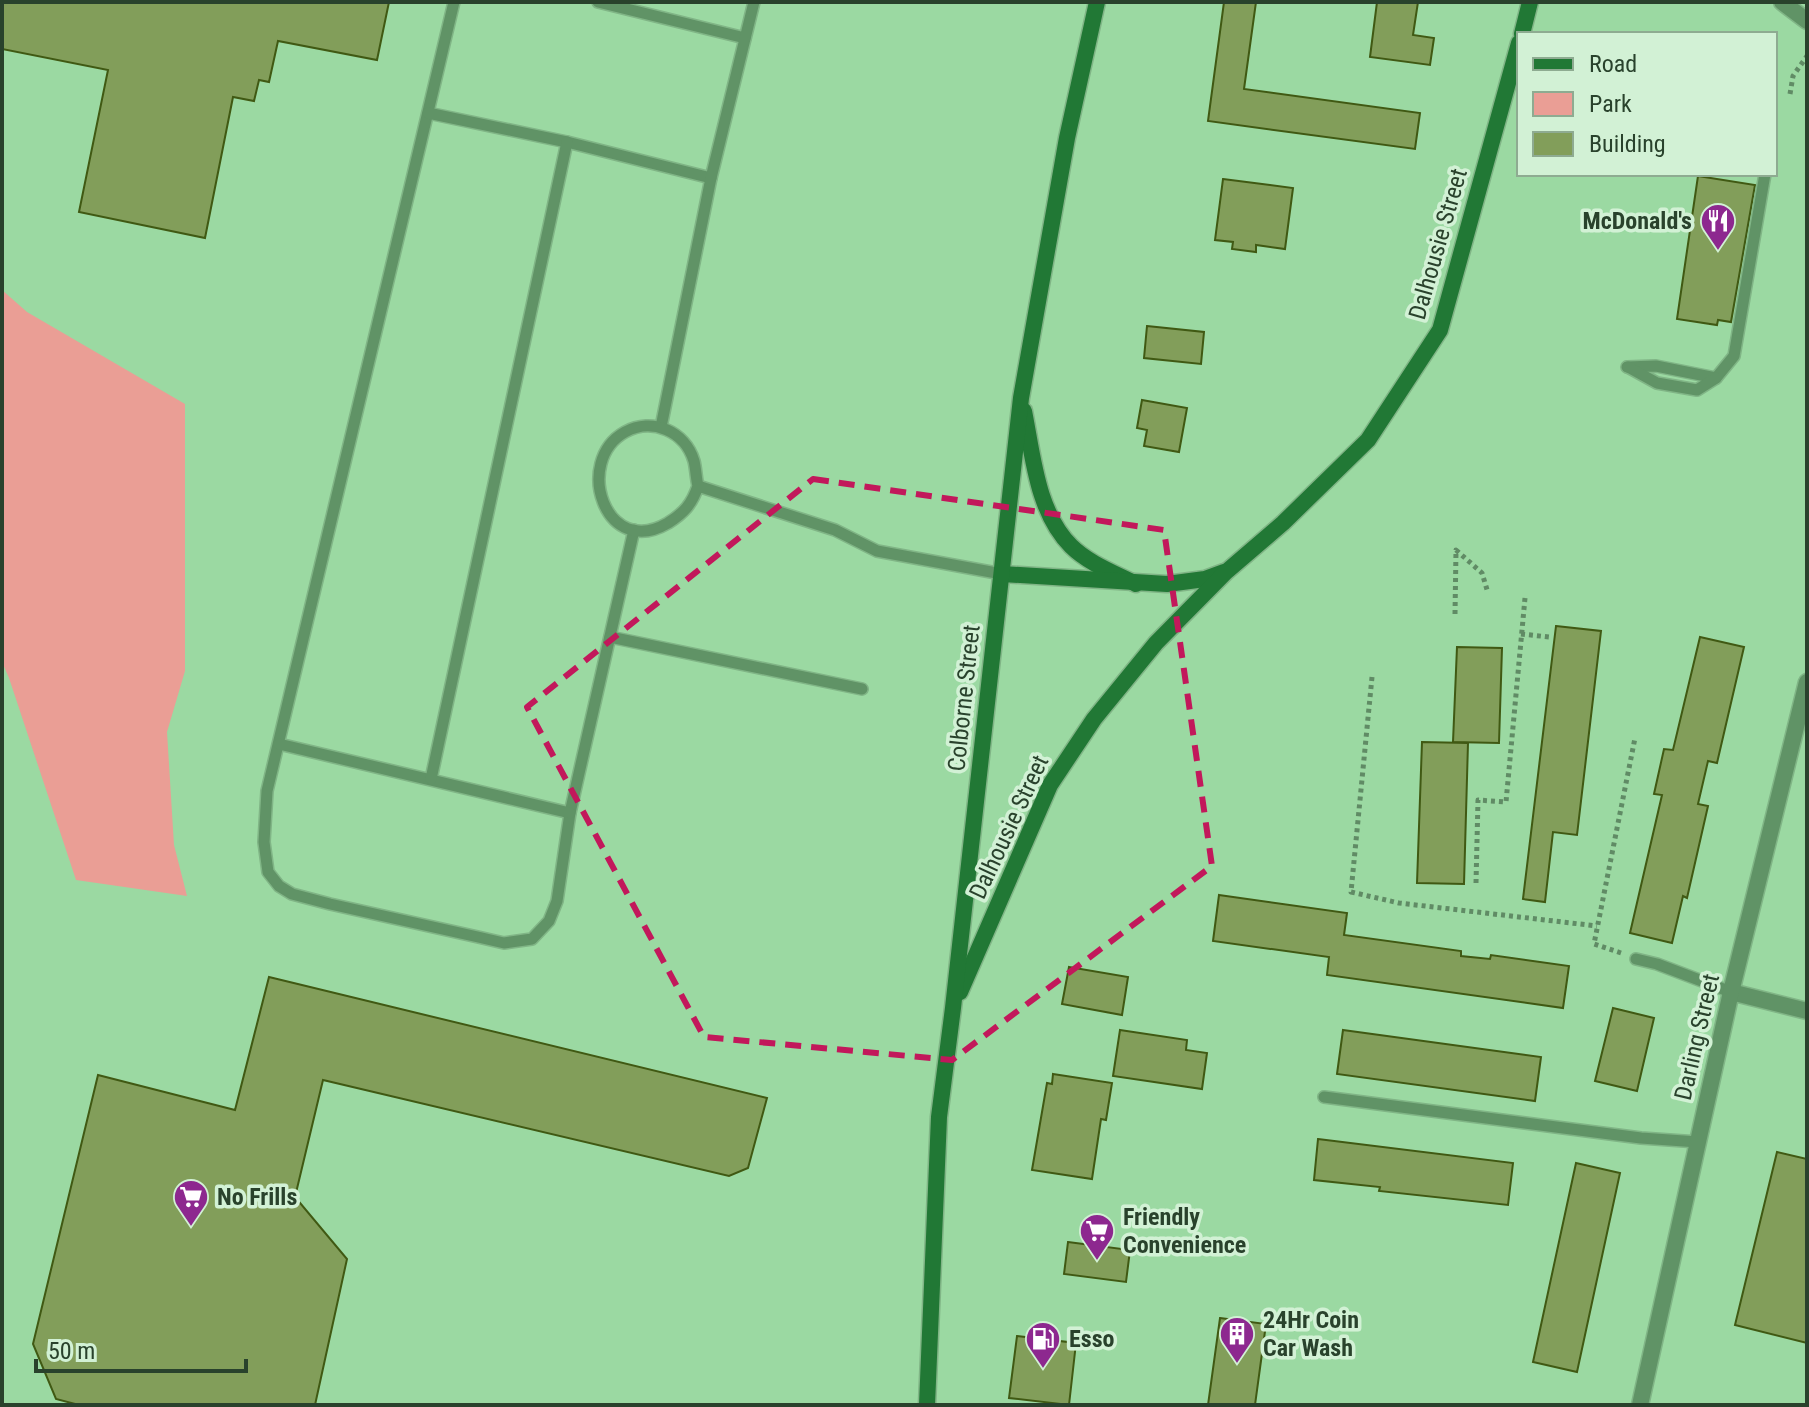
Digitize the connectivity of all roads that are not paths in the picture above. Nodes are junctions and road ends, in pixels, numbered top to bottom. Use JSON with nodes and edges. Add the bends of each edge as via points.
{"nodes":[{"id":1,"x":454,"y":2,"type":"edge"},
{"id":2,"x":598,"y":2,"type":"edge"},
{"id":3,"x":754,"y":2,"type":"edge"},
{"id":4,"x":1097,"y":2,"type":"edge"},
{"id":5,"x":1530,"y":2,"type":"edge"},
{"id":6,"x":1782,"y":2,"type":"edge"},
{"id":7,"x":1807,"y":21,"type":"edge"},
{"id":8,"x":1522,"y":32,"type":"edge"},
{"id":9,"x":745,"y":38,"type":"junction"},
{"id":10,"x":1517,"y":50,"type":"edge"},
{"id":11,"x":428,"y":113,"type":"junction"},
{"id":12,"x":567,"y":142,"type":"junction"},
{"id":13,"x":1765,"y":176,"type":"edge"},
{"id":14,"x":711,"y":178,"type":"junction"},
{"id":15,"x":1627,"y":367,"type":"dead end"},
{"id":16,"x":1021,"y":398,"type":"junction"},
{"id":17,"x":661,"y":427,"type":"junction"},
{"id":18,"x":698,"y":486,"type":"junction"},
{"id":19,"x":634,"y":530,"type":"junction"},
{"id":20,"x":1226,"y":572,"type":"junction"},
{"id":21,"x":1002,"y":574,"type":"junction"},
{"id":22,"x":1136,"y":584,"type":"junction"},
{"id":23,"x":610,"y":637,"type":"junction"},
{"id":24,"x":1807,"y":682,"type":"edge"},
{"id":25,"x":862,"y":689,"type":"dead end"},
{"id":26,"x":279,"y":744,"type":"junction"},
{"id":27,"x":431,"y":779,"type":"junction"},
{"id":28,"x":570,"y":813,"type":"junction"},
{"id":29,"x":1636,"y":959,"type":"road end"},
{"id":30,"x":1731,"y":992,"type":"junction"},
{"id":31,"x":953,"y":1008,"type":"junction"},
{"id":32,"x":1807,"y":1011,"type":"edge"},
{"id":33,"x":1324,"y":1097,"type":"dead end"},
{"id":34,"x":1698,"y":1142,"type":"junction"},
{"id":35,"x":927,"y":1405,"type":"edge"},
{"id":36,"x":1640,"y":1405,"type":"edge"}],
"edges":[{"from":1,"to":11,"type":"lane"},
{"from":2,"to":9,"type":"lane"},
{"from":3,"to":9,"type":"lane"},
{"from":4,"to":16,"type":"main road","name":"Colborne Street"},
{"from":5,"to":8,"type":"main road"},
{"from":6,"to":7,"type":"street"},
{"from":9,"to":14,"type":"lane"},
{"from":10,"to":20,"type":"main road","name":"Dalhousie Street","via":[[1440,330],[1368,440]]},
{"from":11,"to":12,"type":"lane"},
{"from":11,"to":26,"type":"lane"},
{"from":12,"to":14,"type":"lane"},
{"from":12,"to":27,"type":"lane"},
{"from":13,"to":15,"type":"lane","via":[[1734,356],[1716,378],[1656,366]]},
{"from":14,"to":17,"type":"lane"},
{"from":16,"to":21,"type":"main road","name":"Colborne Street"},
{"from":16,"to":22,"type":"main road","via":[[1043,502],[1055,527],[1072,547]]},
{"from":17,"to":18,"type":"lane","via":[[682,441],[694,459]]},
{"from":17,"to":19,"type":"lane","via":[[632,428],[615,438],[602,457],[599,485],[604,507],[623,527]]},
{"from":18,"to":19,"type":"lane","via":[[687,510],[651,531]]},
{"from":18,"to":21,"type":"lane","via":[[835,530],[877,551]]},
{"from":19,"to":23,"type":"lane"},
{"from":20,"to":22,"type":"main road","name":"Dalhousie Street","via":[[1186,582]]},
{"from":20,"to":31,"type":"main road","name":"Dalhousie Street","via":[[1156,643],[1094,719],[1050,785]]},
{"from":21,"to":22,"type":"main road","name":"Dalhousie Street"},
{"from":21,"to":31,"type":"main road","name":"Colborne Street"},
{"from":23,"to":25,"type":"lane"},
{"from":23,"to":28,"type":"lane"},
{"from":24,"to":30,"type":"street","name":"Darling Street"},
{"from":26,"to":27,"type":"lane"},
{"from":26,"to":28,"type":"lane","via":[[267,791],[268,872],[292,894],[330,904],[504,943],[532,939],[549,921],[557,901]]},
{"from":27,"to":28,"type":"lane"},
{"from":29,"to":30,"type":"lane"},
{"from":30,"to":32,"type":"street"},
{"from":30,"to":34,"type":"street","name":"Darling Street"},
{"from":31,"to":35,"type":"main road","name":"Colborne Street","via":[[939,1117]]},
{"from":33,"to":34,"type":"lane"},
{"from":34,"to":36,"type":"street","name":"Darling Street"}]}
